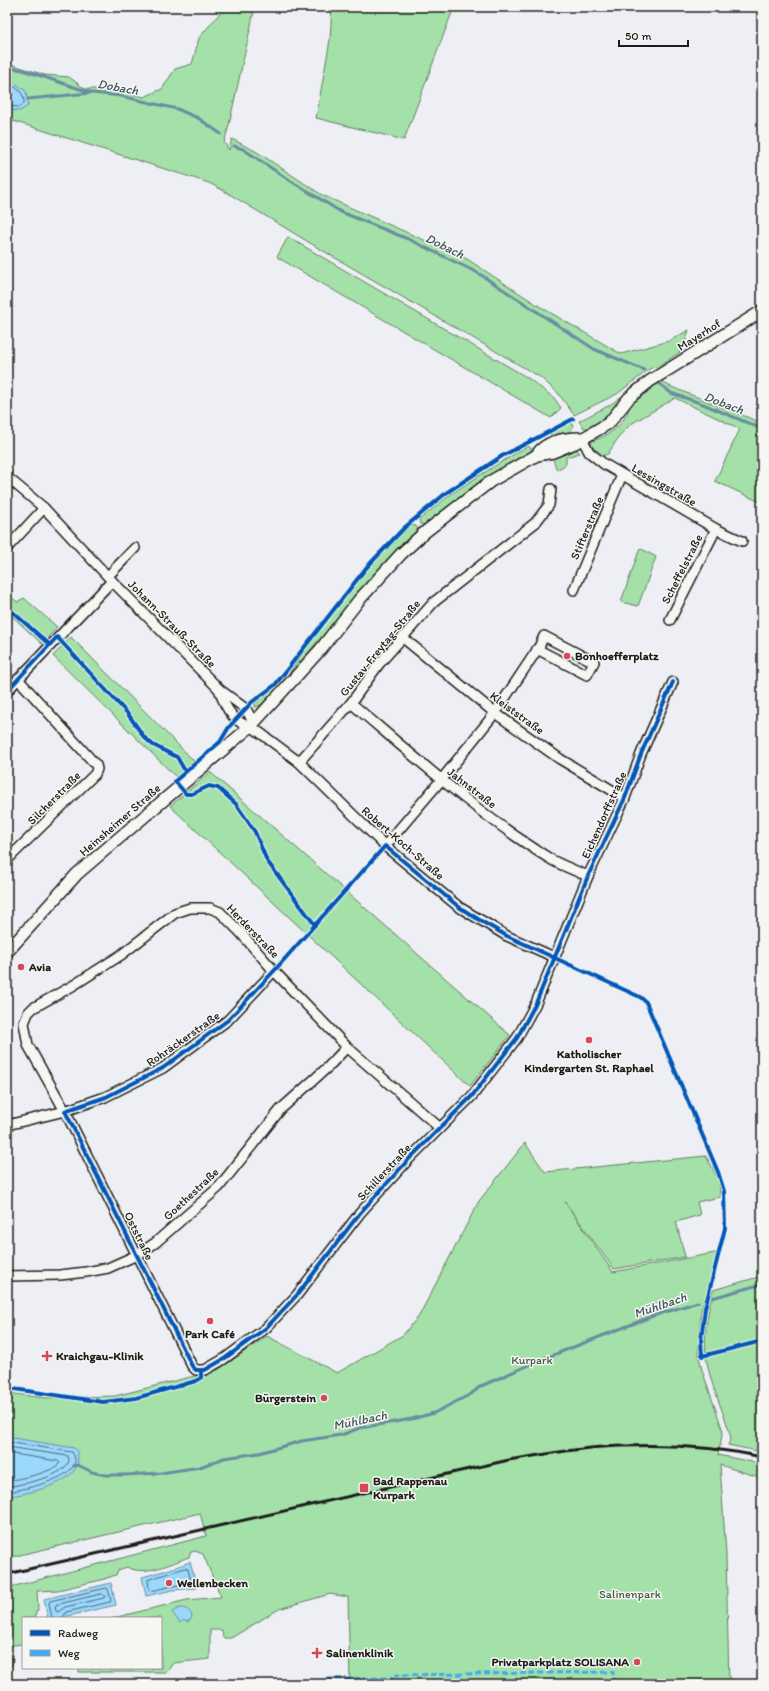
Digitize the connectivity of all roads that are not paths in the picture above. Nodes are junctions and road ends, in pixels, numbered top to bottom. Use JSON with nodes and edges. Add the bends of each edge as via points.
{"nodes":[{"id":1,"x":762,"y":310,"type":"edge"},
{"id":2,"x":650,"y":381,"type":"joint"},
{"id":3,"x":582,"y":438,"type":"junction"},
{"id":4,"x":622,"y":475,"type":"junction"},
{"id":5,"x":7,"y":477,"type":"edge"},
{"id":6,"x":551,"y":489,"type":"dead end"},
{"id":7,"x":44,"y":508,"type":"junction"},
{"id":8,"x":716,"y":529,"type":"junction"},
{"id":9,"x":742,"y":541,"type":"dead end"},
{"id":10,"x":7,"y":548,"type":"edge"},
{"id":11,"x":135,"y":548,"type":"dead end"},
{"id":12,"x":110,"y":579,"type":"junction"},
{"id":13,"x":574,"y":590,"type":"dead end"},
{"id":14,"x":670,"y":620,"type":"dead end"},
{"id":15,"x":402,"y":637,"type":"junction"},
{"id":16,"x":537,"y":649,"type":"junction"},
{"id":17,"x":18,"y":679,"type":"junction"},
{"id":18,"x":673,"y":682,"type":"dead end"},
{"id":19,"x":219,"y":689,"type":"junction"},
{"id":20,"x":7,"y":691,"type":"edge"},
{"id":21,"x":351,"y":703,"type":"junction"},
{"id":22,"x":495,"y":713,"type":"junction"},
{"id":23,"x":251,"y":726,"type":"junction"},
{"id":24,"x":299,"y":762,"type":"junction"},
{"id":25,"x":442,"y":780,"type":"junction"},
{"id":26,"x":625,"y":798,"type":"junction"},
{"id":27,"x":384,"y":846,"type":"junction"},
{"id":28,"x":7,"y":860,"type":"edge"},
{"id":29,"x":588,"y":876,"type":"junction"},
{"id":30,"x":7,"y":952,"type":"edge"},
{"id":31,"x":554,"y":957,"type":"junction"},
{"id":32,"x":274,"y":971,"type":"junction"},
{"id":33,"x":24,"y":1023,"type":"joint"},
{"id":34,"x":347,"y":1047,"type":"junction"},
{"id":35,"x":65,"y":1111,"type":"junction"},
{"id":36,"x":7,"y":1125,"type":"edge"},
{"id":37,"x":440,"y":1128,"type":"junction"},
{"id":38,"x":137,"y":1256,"type":"junction"},
{"id":39,"x":7,"y":1276,"type":"edge"},
{"id":40,"x":196,"y":1370,"type":"joint"}],
"edges":[{"from":1,"to":2,"type":"street","name":"Mayerhof"},
{"from":2,"to":3,"type":"street","name":"Heinsheimer Straße","via":[[629,398],[610,423]]},
{"from":3,"to":4,"type":"street","name":"Lessingstraße","via":[[588,452]]},
{"from":3,"to":23,"type":"street","name":"Heinsheimer Straße","via":[[561,440],[541,450],[537,455],[491,481],[425,532],[359,600],[320,650]]},
{"from":4,"to":8,"type":"street","name":"Lessingstraße"},
{"from":4,"to":13,"type":"street","name":"Stifterstraße"},
{"from":5,"to":7,"type":"street","name":"Johann-Strauß-Straße"},
{"from":6,"to":15,"type":"street","name":"Gustav-Freytag-Straße","via":[[548,504],[535,523],[434,602]]},
{"from":7,"to":10,"type":"street"},
{"from":7,"to":12,"type":"street","name":"Johann-Strauß-Straße"},
{"from":8,"to":9,"type":"street","name":"Lessingstraße"},
{"from":8,"to":14,"type":"street","name":"Scheffelstraße"},
{"from":11,"to":12,"type":"street"},
{"from":12,"to":17,"type":"street"},
{"from":12,"to":19,"type":"street","name":"Johann-Strauß-Straße"},
{"from":15,"to":21,"type":"street","name":"Gustav-Freytag-Straße"},
{"from":15,"to":22,"type":"street","name":"Kleiststraße"},
{"from":16,"to":16,"type":"street","via":[[544,636],[594,662],[587,675]]},
{"from":16,"to":22,"type":"street"},
{"from":17,"to":20,"type":"street"},
{"from":17,"to":28,"type":"street","name":"Silcherstraße","via":[[96,765],[97,770]]},
{"from":18,"to":26,"type":"street","name":"Eichendorffstraße","via":[[641,754]]},
{"from":19,"to":23,"type":"street","name":"Johann-Strauß-Straße","via":[[246,709],[251,718]]},
{"from":19,"to":23,"type":"street","name":"Johann-Strauß-Straße","via":[[224,703],[237,720]]},
{"from":21,"to":24,"type":"street","name":"Gustav-Freytag-Straße"},
{"from":21,"to":25,"type":"street","name":"Jahnstraße"},
{"from":22,"to":25,"type":"street"},
{"from":22,"to":26,"type":"street","name":"Kleiststraße","via":[[560,759]]},
{"from":23,"to":24,"type":"street","name":"Robert-Koch-Straße"},
{"from":23,"to":30,"type":"street","name":"Heinsheimer Straße","via":[[77,874]]},
{"from":24,"to":27,"type":"street","name":"Robert-Koch-Straße"},
{"from":25,"to":27,"type":"street"},
{"from":25,"to":29,"type":"street","name":"Jahnstraße","via":[[514,835],[554,860]]},
{"from":26,"to":29,"type":"street","name":"Eichendorffstraße"},
{"from":27,"to":31,"type":"street","name":"Robert-Koch-Straße","via":[[459,907],[507,936]]},
{"from":29,"to":31,"type":"street","name":"Eichendorffstraße"},
{"from":31,"to":37,"type":"street","name":"Schillerstraße","via":[[536,1003],[517,1038],[472,1096]]},
{"from":32,"to":33,"type":"street","name":"Herderstraße","via":[[220,912],[190,908],[175,913],[121,955],[33,1008]]},
{"from":32,"to":34,"type":"street","name":"Herderstraße"},
{"from":32,"to":35,"type":"street","name":"Rohräckerstraße","via":[[228,1020],[163,1068],[106,1097]]},
{"from":33,"to":35,"type":"street","name":"Oststraße","via":[[28,1044]]},
{"from":34,"to":37,"type":"street","name":"Herderstraße"},
{"from":34,"to":38,"type":"street","name":"Goethestraße","via":[[281,1109],[219,1187]]},
{"from":35,"to":36,"type":"street","name":"Rohräckerstraße"},
{"from":35,"to":38,"type":"street","name":"Oststraße"},
{"from":37,"to":40,"type":"street","name":"Schillerstraße","via":[[360,1213],[266,1328],[224,1359],[205,1370]]},
{"from":38,"to":39,"type":"street","name":"Goethestraße","via":[[108,1268],[60,1276]]},
{"from":38,"to":40,"type":"street","name":"Oststraße"}]}
